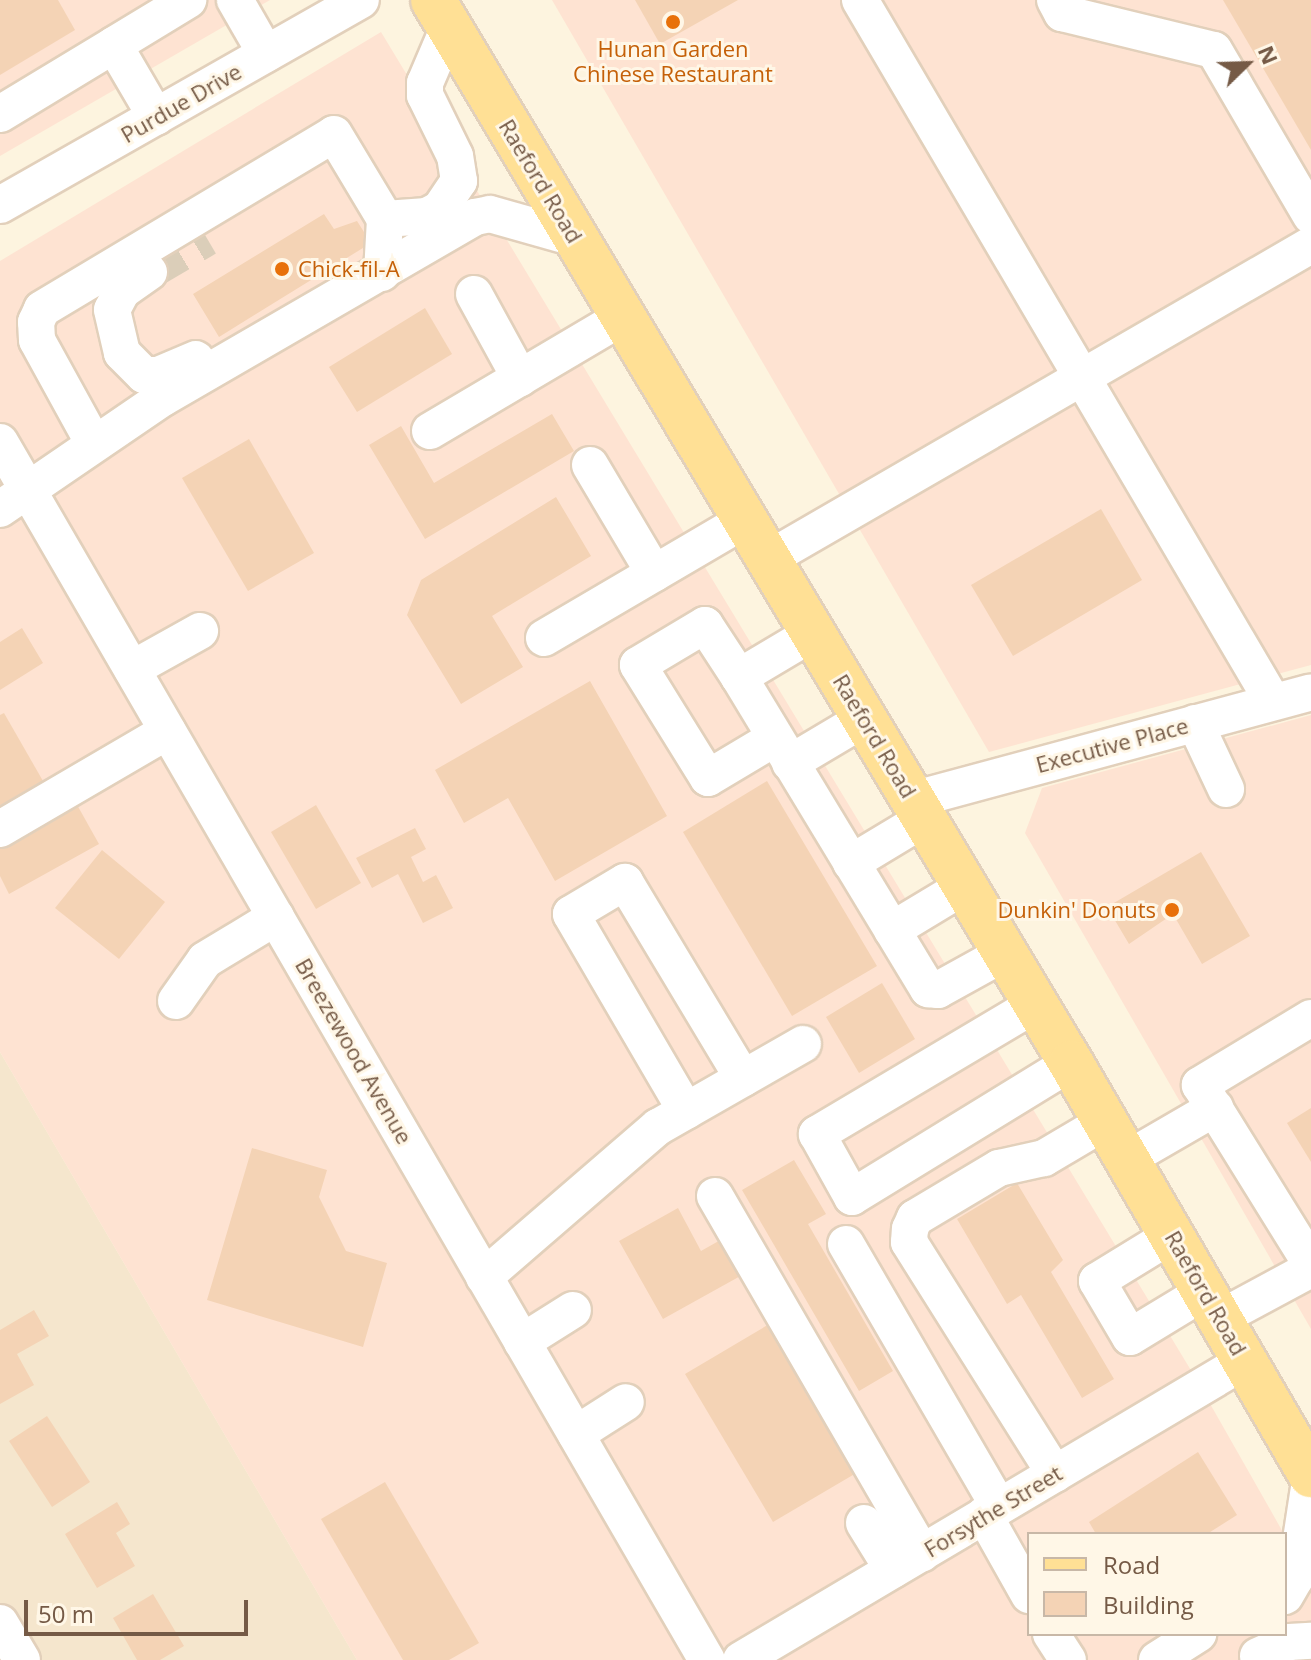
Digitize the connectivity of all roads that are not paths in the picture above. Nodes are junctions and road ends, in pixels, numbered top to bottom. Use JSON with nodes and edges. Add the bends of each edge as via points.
{"nodes":[{"id":1,"x":188,"y":0,"type":"edge"},
{"id":2,"x":235,"y":0,"type":"edge"},
{"id":3,"x":361,"y":0,"type":"edge"},
{"id":4,"x":860,"y":0,"type":"edge"},
{"id":5,"x":1055,"y":0,"type":"edge"},
{"id":6,"x":441,"y":14,"type":"edge"},
{"id":7,"x":114,"y":45,"type":"junction"},
{"id":8,"x":266,"y":54,"type":"junction"},
{"id":9,"x":0,"y":114,"type":"edge"},
{"id":10,"x":156,"y":117,"type":"junction"},
{"id":11,"x":346,"y":154,"type":"junction"},
{"id":12,"x":0,"y":205,"type":"edge"},
{"id":13,"x":1311,"y":216,"type":"edge"},
{"id":14,"x":385,"y":219,"type":"junction"},
{"id":15,"x":207,"y":238,"type":"tunnel mouth"},
{"id":16,"x":575,"y":238,"type":"junction"},
{"id":17,"x":1311,"y":245,"type":"edge"},
{"id":18,"x":149,"y":272,"type":"tunnel mouth"},
{"id":19,"x":375,"y":277,"type":"junction"},
{"id":20,"x":474,"y":294,"type":"dead end"},
{"id":21,"x":623,"y":317,"type":"junction"},
{"id":22,"x":520,"y":378,"type":"junction"},
{"id":23,"x":1083,"y":378,"type":"junction"},
{"id":24,"x":430,"y":431,"type":"dead end"},
{"id":25,"x":0,"y":442,"type":"edge"},
{"id":26,"x":93,"y":442,"type":"junction"},
{"id":27,"x":590,"y":465,"type":"dead end"},
{"id":28,"x":14,"y":501,"type":"edge"},
{"id":29,"x":745,"y":520,"type":"junction"},
{"id":30,"x":768,"y":559,"type":"junction"},
{"id":31,"x":654,"y":573,"type":"junction"},
{"id":32,"x":200,"y":631,"type":"dead end"},
{"id":33,"x":813,"y":633,"type":"junction"},
{"id":34,"x":544,"y":638,"type":"dead end"},
{"id":35,"x":132,"y":669,"type":"junction"},
{"id":36,"x":739,"y":677,"type":"junction"},
{"id":37,"x":1311,"y":692,"type":"edge"},
{"id":38,"x":1273,"y":702,"type":"junction"},
{"id":39,"x":864,"y":719,"type":"junction"},
{"id":40,"x":1195,"y":723,"type":"junction"},
{"id":41,"x":168,"y":731,"type":"junction"},
{"id":42,"x":782,"y":751,"type":"junction"},
{"id":43,"x":1226,"y":789,"type":"dead end"},
{"id":44,"x":918,"y":809,"type":"junction"},
{"id":45,"x":0,"y":829,"type":"edge"},
{"id":46,"x":851,"y":863,"type":"junction"},
{"id":47,"x":965,"y":886,"type":"junction"},
{"id":48,"x":276,"y":917,"type":"junction"},
{"id":49,"x":892,"y":930,"type":"junction"},
{"id":50,"x":1005,"y":953,"type":"junction"},
{"id":51,"x":176,"y":1001,"type":"dead end"},
{"id":52,"x":1036,"y":1004,"type":"junction"},
{"id":53,"x":1311,"y":1018,"type":"edge"},
{"id":54,"x":803,"y":1044,"type":"dead end"},
{"id":55,"x":1071,"y":1063,"type":"junction"},
{"id":56,"x":743,"y":1078,"type":"junction"},
{"id":57,"x":1215,"y":1108,"type":"junction"},
{"id":58,"x":686,"y":1111,"type":"junction"},
{"id":59,"x":1105,"y":1122,"type":"junction"},
{"id":60,"x":1127,"y":1159,"type":"junction"},
{"id":61,"x":715,"y":1196,"type":"dead end"},
{"id":62,"x":1172,"y":1235,"type":"junction"},
{"id":63,"x":846,"y":1244,"type":"dead end"},
{"id":64,"x":1311,"y":1266,"type":"edge"},
{"id":65,"x":484,"y":1277,"type":"junction"},
{"id":66,"x":1212,"y":1305,"type":"junction"},
{"id":67,"x":573,"y":1310,"type":"dead end"},
{"id":68,"x":522,"y":1342,"type":"junction"},
{"id":69,"x":1245,"y":1361,"type":"junction"},
{"id":70,"x":626,"y":1402,"type":"dead end"},
{"id":71,"x":576,"y":1434,"type":"junction"},
{"id":72,"x":1055,"y":1474,"type":"junction"},
{"id":73,"x":1311,"y":1475,"type":"edge"},
{"id":74,"x":992,"y":1511,"type":"junction"},
{"id":75,"x":864,"y":1523,"type":"dead end"},
{"id":76,"x":907,"y":1562,"type":"junction"},
{"id":77,"x":1027,"y":1590,"type":"edge"},
{"id":78,"x":1287,"y":1593,"type":"edge"},
{"id":79,"x":0,"y":1623,"type":"edge"},
{"id":80,"x":1051,"y":1636,"type":"edge"},
{"id":81,"x":1052,"y":1636,"type":"edge"},
{"id":82,"x":1195,"y":1636,"type":"edge"},
{"id":83,"x":1311,"y":1641,"type":"edge"},
{"id":84,"x":1254,"y":1650,"type":"edge"},
{"id":85,"x":22,"y":1660,"type":"edge"},
{"id":86,"x":707,"y":1660,"type":"edge"},
{"id":87,"x":741,"y":1660,"type":"edge"},
{"id":88,"x":1056,"y":1660,"type":"edge"},
{"id":89,"x":1068,"y":1660,"type":"edge"},
{"id":90,"x":1157,"y":1660,"type":"edge"}],
"edges":[{"from":1,"to":7,"type":"street"},
{"from":2,"to":8,"type":"street"},
{"from":3,"to":8,"type":"street","name":"Purdue Drive"},
{"from":4,"to":23,"type":"street"},
{"from":5,"to":13,"type":"street","via":[[1062,13],[1214,50]]},
{"from":6,"to":14,"type":"street","via":[[425,95],[455,156],[459,181],[440,209],[427,216]]},
{"from":6,"to":16,"type":"main road","name":"Raeford Road"},
{"from":7,"to":9,"type":"street"},
{"from":7,"to":10,"type":"street"},
{"from":8,"to":10,"type":"street","name":"Purdue Drive"},
{"from":10,"to":12,"type":"street","name":"Purdue Drive"},
{"from":11,"to":14,"type":"street"},
{"from":11,"to":15,"type":"street"},
{"from":11,"to":26,"type":"street","via":[[334,134],[42,309],[37,340]]},
{"from":14,"to":19,"type":"street"},
{"from":16,"to":19,"type":"street","via":[[482,214]]},
{"from":16,"to":21,"type":"main road","name":"Raeford Road"},
{"from":17,"to":23,"type":"street"},
{"from":18,"to":19,"type":"street","via":[[122,291],[112,310],[122,353],[144,375],[158,375],[196,359],[345,271]]},
{"from":19,"to":26,"type":"street"},
{"from":20,"to":22,"type":"street"},
{"from":21,"to":22,"type":"street"},
{"from":21,"to":29,"type":"main road","name":"Raeford Road"},
{"from":22,"to":24,"type":"street"},
{"from":23,"to":30,"type":"street"},
{"from":23,"to":38,"type":"street"},
{"from":25,"to":28,"type":"street","name":"Breezewood Avenue"},
{"from":26,"to":28,"type":"street"},
{"from":27,"to":31,"type":"street"},
{"from":28,"to":35,"type":"street","name":"Breezewood Avenue"},
{"from":29,"to":30,"type":"main road","name":"Raeford Road"},
{"from":29,"to":31,"type":"street"},
{"from":30,"to":33,"type":"main road","name":"Raeford Road"},
{"from":31,"to":34,"type":"street"},
{"from":32,"to":35,"type":"street"},
{"from":33,"to":36,"type":"street"},
{"from":33,"to":39,"type":"main road","name":"Raeford Road"},
{"from":35,"to":41,"type":"street","name":"Breezewood Avenue"},
{"from":36,"to":42,"type":"street"},
{"from":36,"to":42,"type":"street","via":[[705,625],[638,665],[708,778]]},
{"from":37,"to":38,"type":"street","name":"Executive Place"},
{"from":38,"to":40,"type":"street","name":"Executive Place"},
{"from":39,"to":42,"type":"street"},
{"from":39,"to":44,"type":"main road","name":"Raeford Road"},
{"from":40,"to":43,"type":"street"},
{"from":40,"to":44,"type":"street","name":"Executive Place"},
{"from":41,"to":45,"type":"street"},
{"from":41,"to":48,"type":"street","name":"Breezewood Avenue"},
{"from":42,"to":46,"type":"street"},
{"from":44,"to":46,"type":"street","name":"Executive Place"},
{"from":44,"to":47,"type":"main road","name":"Raeford Road"},
{"from":46,"to":49,"type":"street"},
{"from":47,"to":49,"type":"street"},
{"from":47,"to":50,"type":"main road","name":"Raeford Road"},
{"from":48,"to":51,"type":"street","via":[[205,960]]},
{"from":48,"to":65,"type":"street","name":"Breezewood Avenue"},
{"from":49,"to":50,"type":"street","via":[[928,989],[938,990]]},
{"from":50,"to":52,"type":"main road","name":"Raeford Road"},
{"from":52,"to":55,"type":"main road","name":"Raeford Road"},
{"from":52,"to":55,"type":"street","via":[[817,1134],[852,1197]]},
{"from":53,"to":57,"type":"street","via":[[1200,1085]]},
{"from":54,"to":56,"type":"street"},
{"from":55,"to":59,"type":"main road","name":"Raeford Road"},
{"from":56,"to":58,"type":"street"},
{"from":56,"to":58,"type":"street","via":[[625,882],[571,914]]},
{"from":57,"to":60,"type":"street"},
{"from":57,"to":64,"type":"street"},
{"from":58,"to":65,"type":"street","via":[[658,1127]]},
{"from":59,"to":60,"type":"main road","name":"Raeford Road"},
{"from":59,"to":72,"type":"street","via":[[1044,1158],[999,1168],[915,1218],[909,1242]]},
{"from":60,"to":62,"type":"main road","name":"Raeford Road"},
{"from":61,"to":76,"type":"street"},
{"from":62,"to":66,"type":"main road","name":"Raeford Road"},
{"from":62,"to":66,"type":"street","via":[[1097,1281],[1130,1337]]},
{"from":63,"to":74,"type":"street"},
{"from":64,"to":66,"type":"street"},
{"from":65,"to":68,"type":"street","name":"Breezewood Avenue"},
{"from":66,"to":69,"type":"main road","name":"Raeford Road"},
{"from":67,"to":68,"type":"street"},
{"from":68,"to":71,"type":"street","name":"Breezewood Avenue"},
{"from":69,"to":72,"type":"street","name":"Forsythe Street"},
{"from":69,"to":73,"type":"main road","name":"Raeford Road"},
{"from":70,"to":71,"type":"street"},
{"from":71,"to":86,"type":"street","name":"Breezewood Avenue"},
{"from":72,"to":74,"type":"street","name":"Forsythe Street"},
{"from":73,"to":78,"type":"street","via":[[1295,1579]]},
{"from":74,"to":76,"type":"street","name":"Forsythe Street"},
{"from":74,"to":77,"type":"street"},
{"from":75,"to":76,"type":"street"},
{"from":76,"to":87,"type":"street","name":"Forsythe Street"},
{"from":79,"to":85,"type":"street"},
{"from":80,"to":88,"type":"street"},
{"from":81,"to":89,"type":"street"},
{"from":82,"to":90,"type":"street"},
{"from":83,"to":84,"type":"street"}]}
